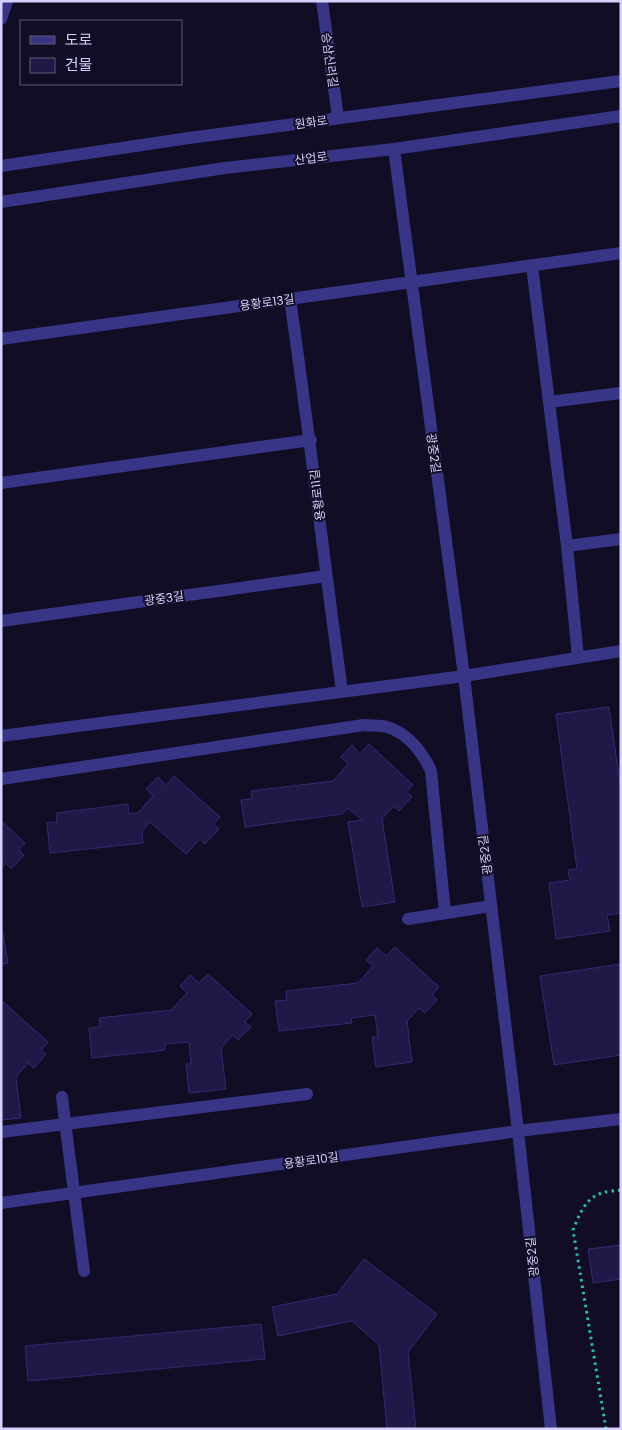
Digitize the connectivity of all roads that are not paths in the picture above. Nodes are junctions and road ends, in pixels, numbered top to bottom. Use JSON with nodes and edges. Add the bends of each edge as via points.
{"nodes":[{"id":1,"x":7,"y":1,"type":"edge"},
{"id":2,"x":322,"y":1,"type":"edge"},
{"id":3,"x":1,"y":19,"type":"edge"},
{"id":4,"x":621,"y":81,"type":"edge"},
{"id":5,"x":621,"y":116,"type":"edge"},
{"id":6,"x":338,"y":118,"type":"junction"},
{"id":7,"x":394,"y":148,"type":"junction"},
{"id":8,"x":1,"y":166,"type":"edge"},
{"id":9,"x":1,"y":202,"type":"edge"},
{"id":10,"x":621,"y":254,"type":"edge"},
{"id":11,"x":532,"y":266,"type":"junction"},
{"id":12,"x":411,"y":282,"type":"junction"},
{"id":13,"x":290,"y":299,"type":"junction"},
{"id":14,"x":1,"y":338,"type":"edge"},
{"id":15,"x":621,"y":393,"type":"edge"},
{"id":16,"x":549,"y":402,"type":"junction"},
{"id":17,"x":311,"y":440,"type":"junction"},
{"id":18,"x":1,"y":484,"type":"edge"},
{"id":19,"x":621,"y":539,"type":"edge"},
{"id":20,"x":567,"y":546,"type":"junction"},
{"id":21,"x":326,"y":576,"type":"junction"},
{"id":22,"x":1,"y":621,"type":"edge"},
{"id":23,"x":621,"y":651,"type":"edge"},
{"id":24,"x":578,"y":657,"type":"junction"},
{"id":25,"x":464,"y":676,"type":"junction"},
{"id":26,"x":342,"y":691,"type":"junction"},
{"id":27,"x":1,"y":736,"type":"edge"},
{"id":28,"x":1,"y":779,"type":"edge"},
{"id":29,"x":491,"y":906,"type":"junction"},
{"id":30,"x":446,"y":913,"type":"junction"},
{"id":31,"x":408,"y":919,"type":"dead end"},
{"id":32,"x":307,"y":1094,"type":"dead end"},
{"id":33,"x":62,"y":1097,"type":"dead end"},
{"id":34,"x":621,"y":1119,"type":"edge"},
{"id":35,"x":66,"y":1124,"type":"junction"},
{"id":36,"x":518,"y":1131,"type":"junction"},
{"id":37,"x":1,"y":1132,"type":"edge"},
{"id":38,"x":74,"y":1193,"type":"junction"},
{"id":39,"x":1,"y":1203,"type":"edge"},
{"id":40,"x":84,"y":1271,"type":"dead end"},
{"id":41,"x":551,"y":1429,"type":"edge"}],
"edges":[{"from":1,"to":3,"type":"street"},
{"from":2,"to":6,"type":"street","name":"승삼신리길"},
{"from":4,"to":6,"type":"street","name":"원화로"},
{"from":5,"to":7,"type":"street","name":"산업로"},
{"from":6,"to":8,"type":"street","name":"원화로"},
{"from":7,"to":9,"type":"street","name":"산업로","via":[[225,168]]},
{"from":7,"to":12,"type":"street","name":"광중2길"},
{"from":10,"to":11,"type":"street","name":"용황로13길"},
{"from":11,"to":12,"type":"street","name":"용황로13길"},
{"from":11,"to":16,"type":"street"},
{"from":12,"to":13,"type":"street","name":"용황로13길"},
{"from":12,"to":25,"type":"street","name":"광중2길"},
{"from":13,"to":14,"type":"street","name":"용황로13길"},
{"from":13,"to":17,"type":"street","name":"용황로11길"},
{"from":15,"to":16,"type":"street"},
{"from":16,"to":20,"type":"street"},
{"from":17,"to":18,"type":"street"},
{"from":17,"to":21,"type":"street","name":"용황로11길"},
{"from":19,"to":20,"type":"street"},
{"from":20,"to":24,"type":"street"},
{"from":21,"to":22,"type":"street","name":"광중3길"},
{"from":21,"to":26,"type":"street","name":"용황로11길"},
{"from":23,"to":24,"type":"street"},
{"from":24,"to":25,"type":"street"},
{"from":25,"to":26,"type":"street"},
{"from":25,"to":29,"type":"street","name":"광중2길"},
{"from":26,"to":27,"type":"street"},
{"from":28,"to":30,"type":"street","via":[[364,725],[388,727],[415,746],[431,771]]},
{"from":29,"to":30,"type":"street"},
{"from":29,"to":36,"type":"street","name":"광중2길"},
{"from":30,"to":31,"type":"street"},
{"from":32,"to":35,"type":"street"},
{"from":33,"to":35,"type":"street"},
{"from":34,"to":36,"type":"street","name":"용황로10길"},
{"from":35,"to":37,"type":"street"},
{"from":35,"to":38,"type":"street"},
{"from":36,"to":38,"type":"street","name":"용황로10길"},
{"from":36,"to":41,"type":"street","name":"광중2길"},
{"from":38,"to":39,"type":"street","name":"용황로10길"},
{"from":38,"to":40,"type":"street"}]}
